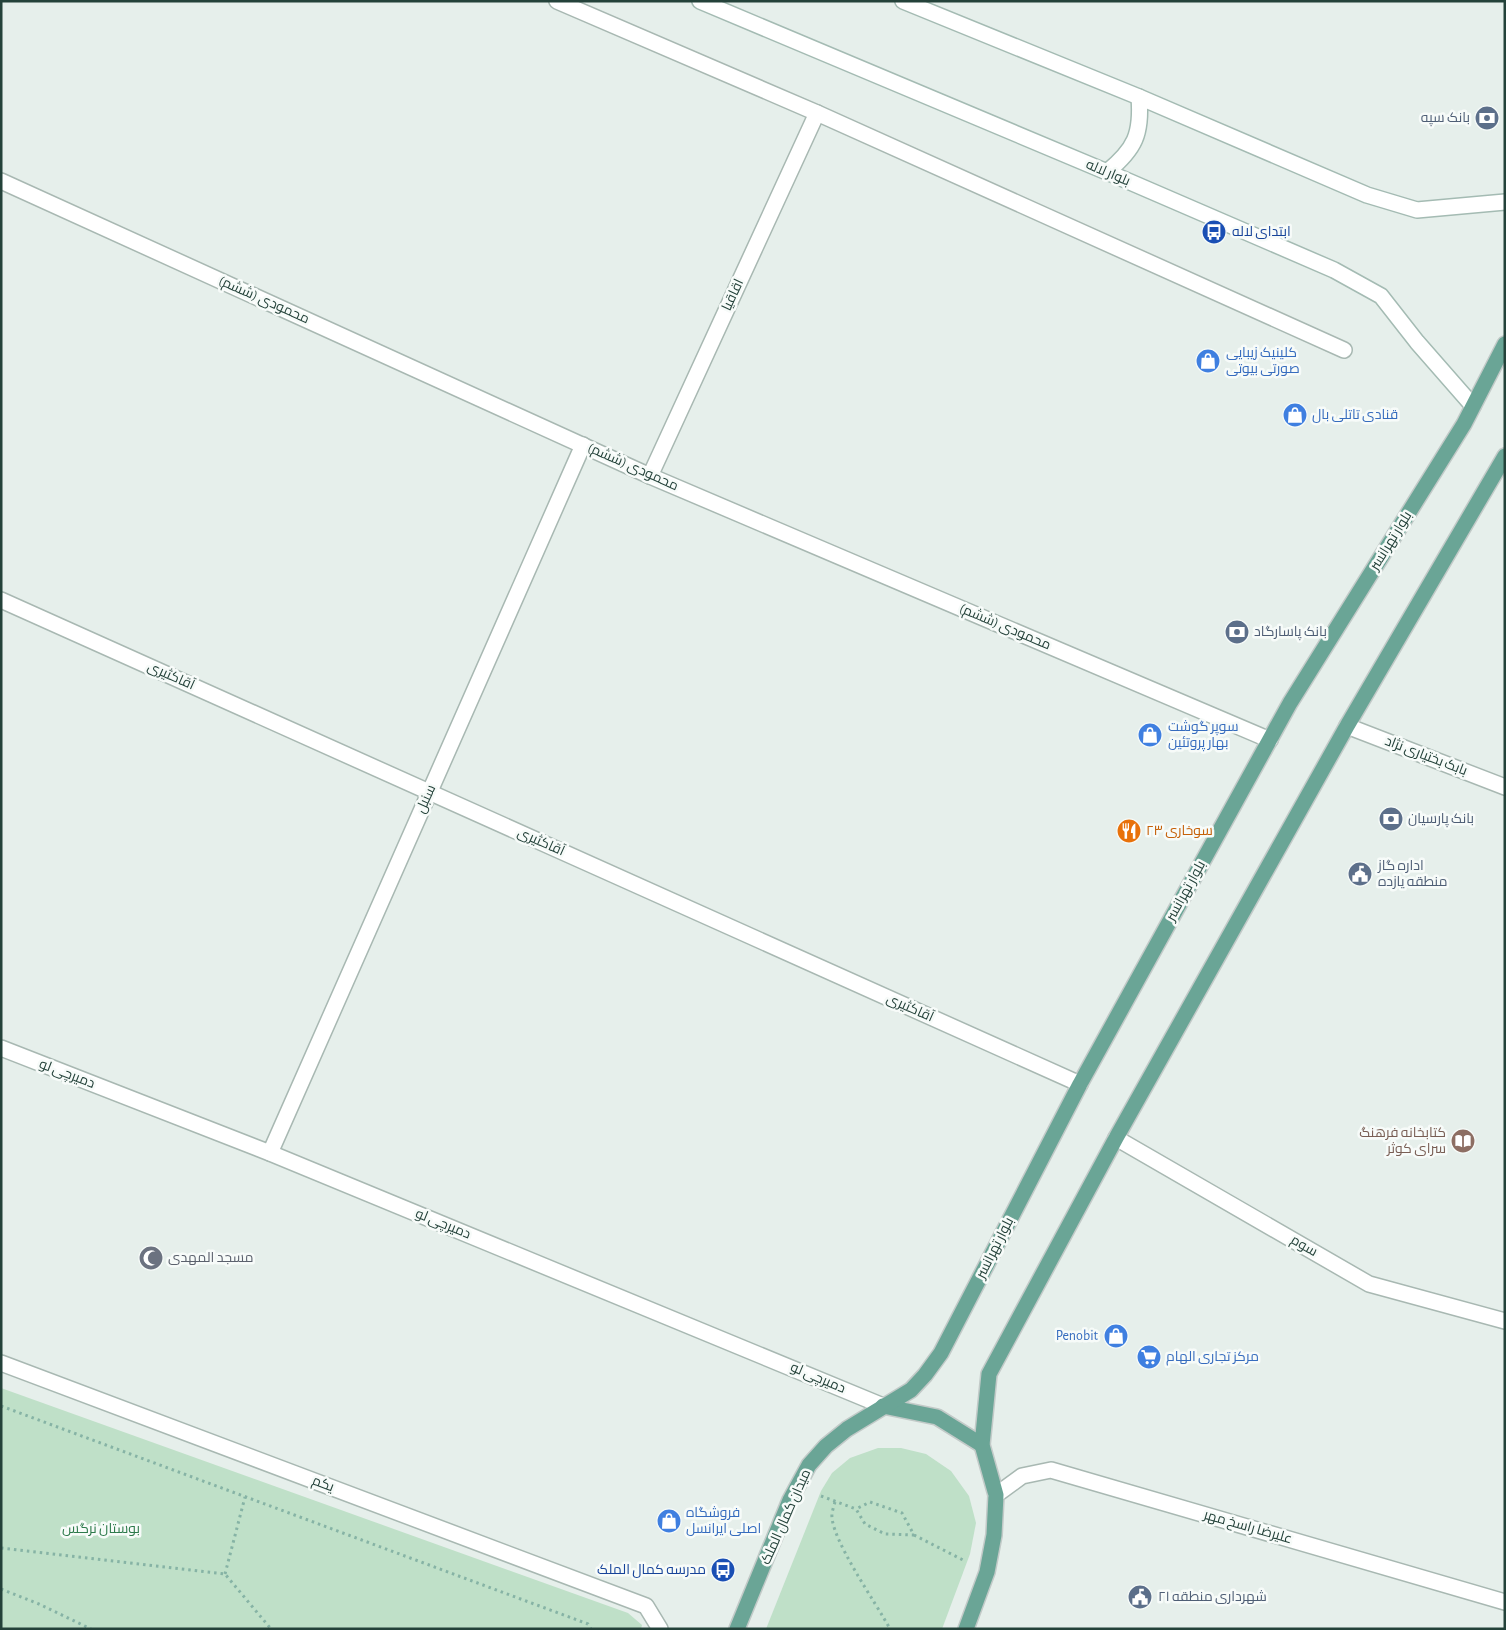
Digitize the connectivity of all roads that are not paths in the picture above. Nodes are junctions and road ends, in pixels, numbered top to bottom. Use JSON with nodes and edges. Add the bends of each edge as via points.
{"nodes":[{"id":1,"x":557,"y":1,"type":"edge"},
{"id":2,"x":700,"y":1,"type":"edge"},
{"id":3,"x":903,"y":1,"type":"edge"},
{"id":4,"x":1139,"y":97,"type":"junction"},
{"id":5,"x":817,"y":113,"type":"junction"},
{"id":6,"x":1107,"y":172,"type":"junction"},
{"id":7,"x":1,"y":182,"type":"edge"},
{"id":8,"x":1505,"y":202,"type":"edge"},
{"id":9,"x":1505,"y":344,"type":"edge"},
{"id":10,"x":1344,"y":350,"type":"dead end"},
{"id":11,"x":1473,"y":406,"type":"junction"},
{"id":12,"x":583,"y":445,"type":"junction"},
{"id":13,"x":1505,"y":456,"type":"edge"},
{"id":14,"x":650,"y":476,"type":"junction"},
{"id":15,"x":1,"y":600,"type":"edge"},
{"id":16,"x":1347,"y":726,"type":"junction"},
{"id":17,"x":1270,"y":740,"type":"junction"},
{"id":18,"x":1505,"y":787,"type":"edge"},
{"id":19,"x":429,"y":792,"type":"junction"},
{"id":20,"x":1,"y":1048,"type":"edge"},
{"id":21,"x":1080,"y":1084,"type":"junction"},
{"id":22,"x":1116,"y":1138,"type":"junction"},
{"id":23,"x":270,"y":1153,"type":"junction"},
{"id":24,"x":1505,"y":1321,"type":"edge"},
{"id":25,"x":1,"y":1363,"type":"edge"},
{"id":26,"x":883,"y":1406,"type":"junction"},
{"id":27,"x":982,"y":1445,"type":"junction"},
{"id":28,"x":996,"y":1495,"type":"junction"},
{"id":29,"x":1505,"y":1602,"type":"edge"},
{"id":30,"x":660,"y":1629,"type":"edge"},
{"id":31,"x":737,"y":1629,"type":"edge"},
{"id":32,"x":966,"y":1629,"type":"edge"}],
"edges":[{"from":1,"to":5,"type":"street"},
{"from":2,"to":6,"type":"street","name":"بلوار لاله"},
{"from":3,"to":4,"type":"street"},
{"from":4,"to":6,"type":"street","via":[[1141,119],[1135,140],[1124,158]]},
{"from":4,"to":8,"type":"street","via":[[1367,195],[1417,210]]},
{"from":5,"to":10,"type":"street"},
{"from":5,"to":14,"type":"street","name":"اقاقیا"},
{"from":6,"to":11,"type":"street","name":"بلوار لاله","via":[[1334,270],[1380,296]]},
{"from":7,"to":12,"type":"street","name":"محمودی (ششم)"},
{"from":9,"to":11,"type":"main road","name":"بلوار تهرانسر"},
{"from":11,"to":17,"type":"main road","name":"بلوار تهرانسر"},
{"from":12,"to":14,"type":"street","name":"محمودی (ششم)"},
{"from":12,"to":19,"type":"street","name":"سنبل"},
{"from":13,"to":16,"type":"main road"},
{"from":14,"to":17,"type":"street","name":"محمودی (ششم)"},
{"from":15,"to":19,"type":"street","name":"آقاکثیری"},
{"from":16,"to":18,"type":"street","name":"بابک بختیاری نژاد"},
{"from":16,"to":22,"type":"main road"},
{"from":17,"to":21,"type":"main road","name":"بلوار تهرانسر"},
{"from":19,"to":21,"type":"street","name":"آقاکثیری"},
{"from":19,"to":23,"type":"street","name":"سنبل"},
{"from":20,"to":23,"type":"street","name":"دمیرچی لو"},
{"from":21,"to":26,"type":"main road","name":"بلوار تهرانسر","via":[[941,1353],[911,1390]]},
{"from":22,"to":24,"type":"street","name":"سوم","via":[[1369,1284]]},
{"from":22,"to":27,"type":"main road","via":[[989,1374]]},
{"from":23,"to":26,"type":"street","name":"دمیرچی لو"},
{"from":25,"to":30,"type":"street","name":"یکم","via":[[646,1606]]},
{"from":26,"to":27,"type":"main road","via":[[937,1417]]},
{"from":26,"to":31,"type":"main road","name":"میدان کمال الملک","via":[[847,1429],[809,1465],[790,1500]]},
{"from":27,"to":28,"type":"main road"},
{"from":28,"to":29,"type":"street","name":"علیرضا راسخ مهر","via":[[1022,1476],[1051,1470]]},
{"from":28,"to":32,"type":"main road","via":[[994,1535],[987,1572]]}]}
